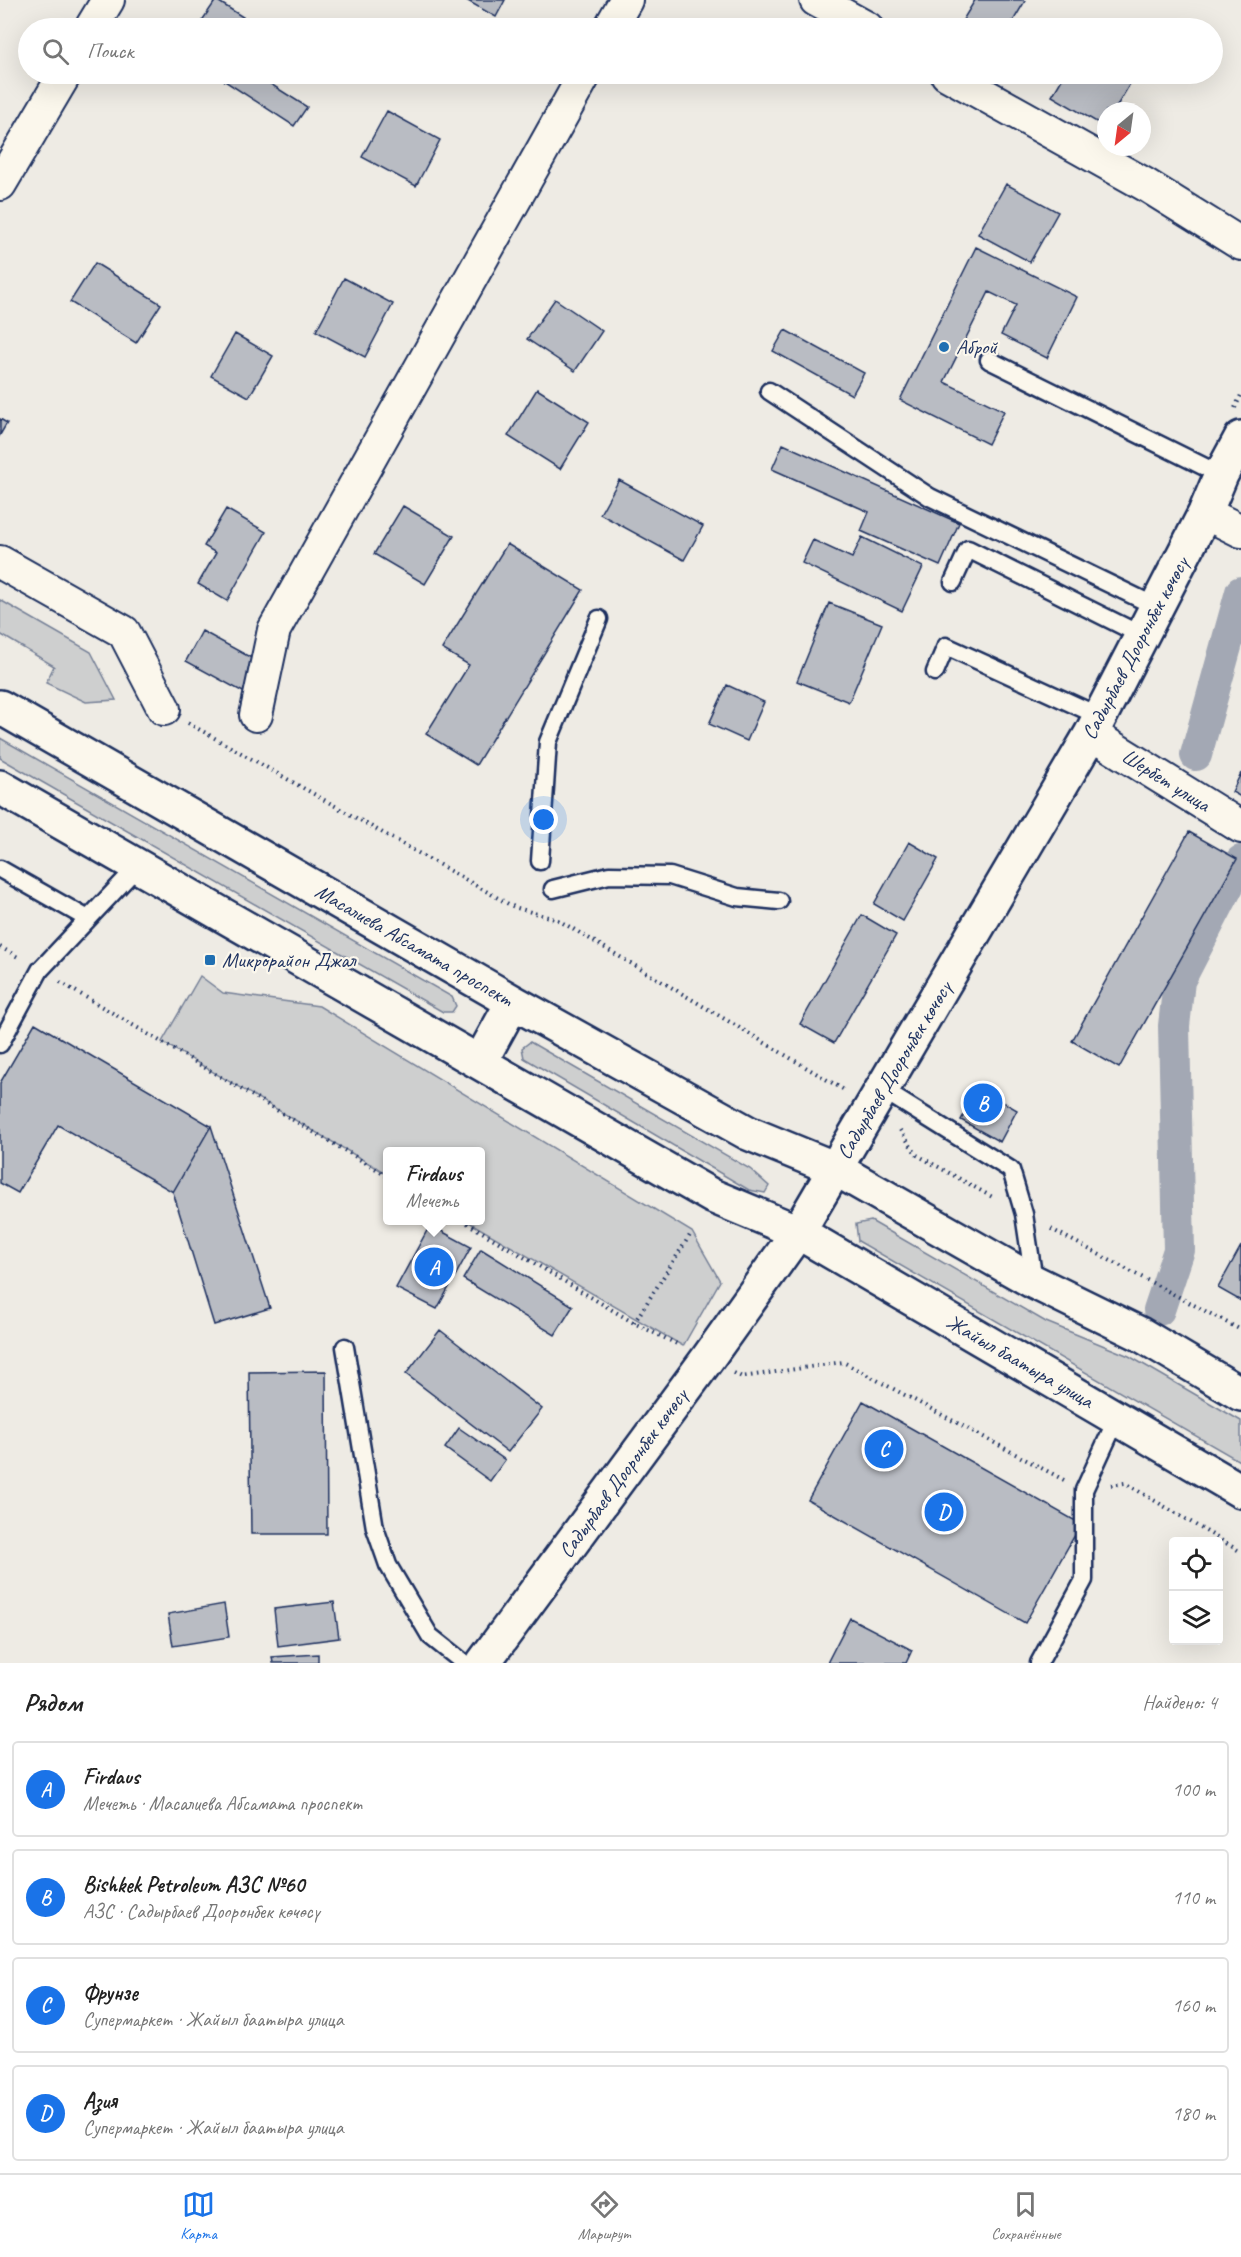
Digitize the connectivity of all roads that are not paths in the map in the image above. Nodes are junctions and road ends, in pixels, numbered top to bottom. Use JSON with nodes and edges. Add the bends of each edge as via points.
{"nodes":[{"id":1,"x":108,"y":0,"type":"edge"},
{"id":2,"x":626,"y":0,"type":"edge"},
{"id":3,"x":816,"y":0,"type":"edge"},
{"id":4,"x":97,"y":18,"type":"edge"},
{"id":5,"x":616,"y":18,"type":"edge"},
{"id":6,"x":849,"y":18,"type":"edge"},
{"id":7,"x":59,"y":84,"type":"edge"},
{"id":8,"x":579,"y":84,"type":"edge"},
{"id":9,"x":965,"y":84,"type":"edge"},
{"id":10,"x":0,"y":184,"type":"edge"},
{"id":11,"x":1241,"y":244,"type":"edge"},
{"id":12,"x":990,"y":360,"type":"dead end"},
{"id":13,"x":769,"y":391,"type":"dead end"},
{"id":14,"x":1241,"y":438,"type":"edge"},
{"id":15,"x":1221,"y":475,"type":"junction"},
{"id":16,"x":1205,"y":513,"type":"junction"},
{"id":17,"x":1241,"y":531,"type":"edge"},
{"id":18,"x":0,"y":562,"type":"edge"},
{"id":19,"x":953,"y":582,"type":"dead end"},
{"id":20,"x":1157,"y":607,"type":"junction"},
{"id":21,"x":599,"y":619,"type":"dead end"},
{"id":22,"x":1143,"y":636,"type":"junction"},
{"id":23,"x":935,"y":672,"type":"dead end"},
{"id":24,"x":0,"y":706,"type":"edge"},
{"id":25,"x":164,"y":709,"type":"road end"},
{"id":26,"x":256,"y":715,"type":"dead end"},
{"id":27,"x":1095,"y":725,"type":"junction"},
{"id":28,"x":0,"y":787,"type":"edge"},
{"id":29,"x":1241,"y":827,"type":"edge"},
{"id":30,"x":540,"y":861,"type":"dead end"},
{"id":31,"x":138,"y":866,"type":"junction"},
{"id":32,"x":0,"y":869,"type":"edge"},
{"id":33,"x":553,"y":889,"type":"dead end"},
{"id":34,"x":779,"y":901,"type":"dead end"},
{"id":35,"x":88,"y":919,"type":"junction"},
{"id":36,"x":513,"y":1002,"type":"junction"},
{"id":37,"x":0,"y":1044,"type":"edge"},
{"id":38,"x":480,"y":1062,"type":"junction"},
{"id":39,"x":883,"y":1090,"type":"junction"},
{"id":40,"x":836,"y":1169,"type":"junction"},
{"id":41,"x":798,"y":1232,"type":"junction"},
{"id":42,"x":1034,"y":1282,"type":"junction"},
{"id":43,"x":345,"y":1347,"type":"dead end"},
{"id":44,"x":1241,"y":1394,"type":"edge"},
{"id":45,"x":1117,"y":1418,"type":"junction"},
{"id":46,"x":1241,"y":1491,"type":"edge"},
{"id":47,"x":464,"y":1663,"type":"edge"},
{"id":48,"x":483,"y":1663,"type":"edge"},
{"id":49,"x":1040,"y":1663,"type":"edge"}],
"edges":[{"from":1,"to":4,"type":"street"},
{"from":2,"to":5,"type":"street"},
{"from":3,"to":6,"type":"street"},
{"from":7,"to":10,"type":"street"},
{"from":8,"to":26,"type":"street","via":[[274,630]]},
{"from":9,"to":11,"type":"street","via":[[1146,185]]},
{"from":12,"to":15,"type":"lane"},
{"from":13,"to":20,"type":"lane","via":[[930,497]]},
{"from":14,"to":15,"type":"main road","name":"Садырбаев Дооронбек көчөсү"},
{"from":15,"to":16,"type":"main road","name":"Садырбаев Дооронбек көчөсү"},
{"from":16,"to":17,"type":"street"},
{"from":16,"to":20,"type":"main road","name":"Садырбаев Дооронбек көчөсү"},
{"from":18,"to":25,"type":"street","via":[[124,632]]},
{"from":19,"to":22,"type":"lane","via":[[968,549]]},
{"from":20,"to":22,"type":"main road","name":"Садырбаев Дооронбек көчөсү"},
{"from":21,"to":30,"type":"lane","via":[[548,742]]},
{"from":22,"to":27,"type":"main road","name":"Садырбаев Дооронбек көчөсү"},
{"from":23,"to":27,"type":"lane","via":[[946,646]]},
{"from":24,"to":36,"type":"main road","name":"Масалиева Абсамата проспект"},
{"from":27,"to":29,"type":"street","name":"Шербет улица"},
{"from":27,"to":39,"type":"main road","name":"Садырбаев Дооронбек көчөсү"},
{"from":28,"to":31,"type":"main road"},
{"from":31,"to":35,"type":"lane"},
{"from":31,"to":38,"type":"main road"},
{"from":32,"to":35,"type":"lane"},
{"from":33,"to":34,"type":"lane","via":[[609,875],[670,876],[736,897]]},
{"from":35,"to":37,"type":"lane","via":[[40,970]]},
{"from":36,"to":38,"type":"main road"},
{"from":36,"to":40,"type":"main road","name":"Масалиева Абсамата проспект","via":[[748,1133]]},
{"from":38,"to":41,"type":"main road","via":[[712,1196]]},
{"from":39,"to":40,"type":"main road","name":"Садырбаев Дооронбек көчөсү"},
{"from":39,"to":42,"type":"lane","via":[[1011,1170],[1024,1214]]},
{"from":40,"to":41,"type":"main road","name":"Садырбаев Дооронбек көчөсү"},
{"from":40,"to":42,"type":"main road"},
{"from":41,"to":45,"type":"main road","name":"Жайыл баатыра улица"},
{"from":41,"to":48,"type":"main road","name":"Садырбаев Дооронбек көчөсү"},
{"from":42,"to":44,"type":"main road","via":[[1140,1334]]},
{"from":43,"to":47,"type":"lane","via":[[375,1528],[388,1565],[430,1636]]},
{"from":45,"to":46,"type":"main road","name":"Жайыл баатыра улица"},
{"from":45,"to":49,"type":"lane","via":[[1084,1490],[1084,1580]]}]}
